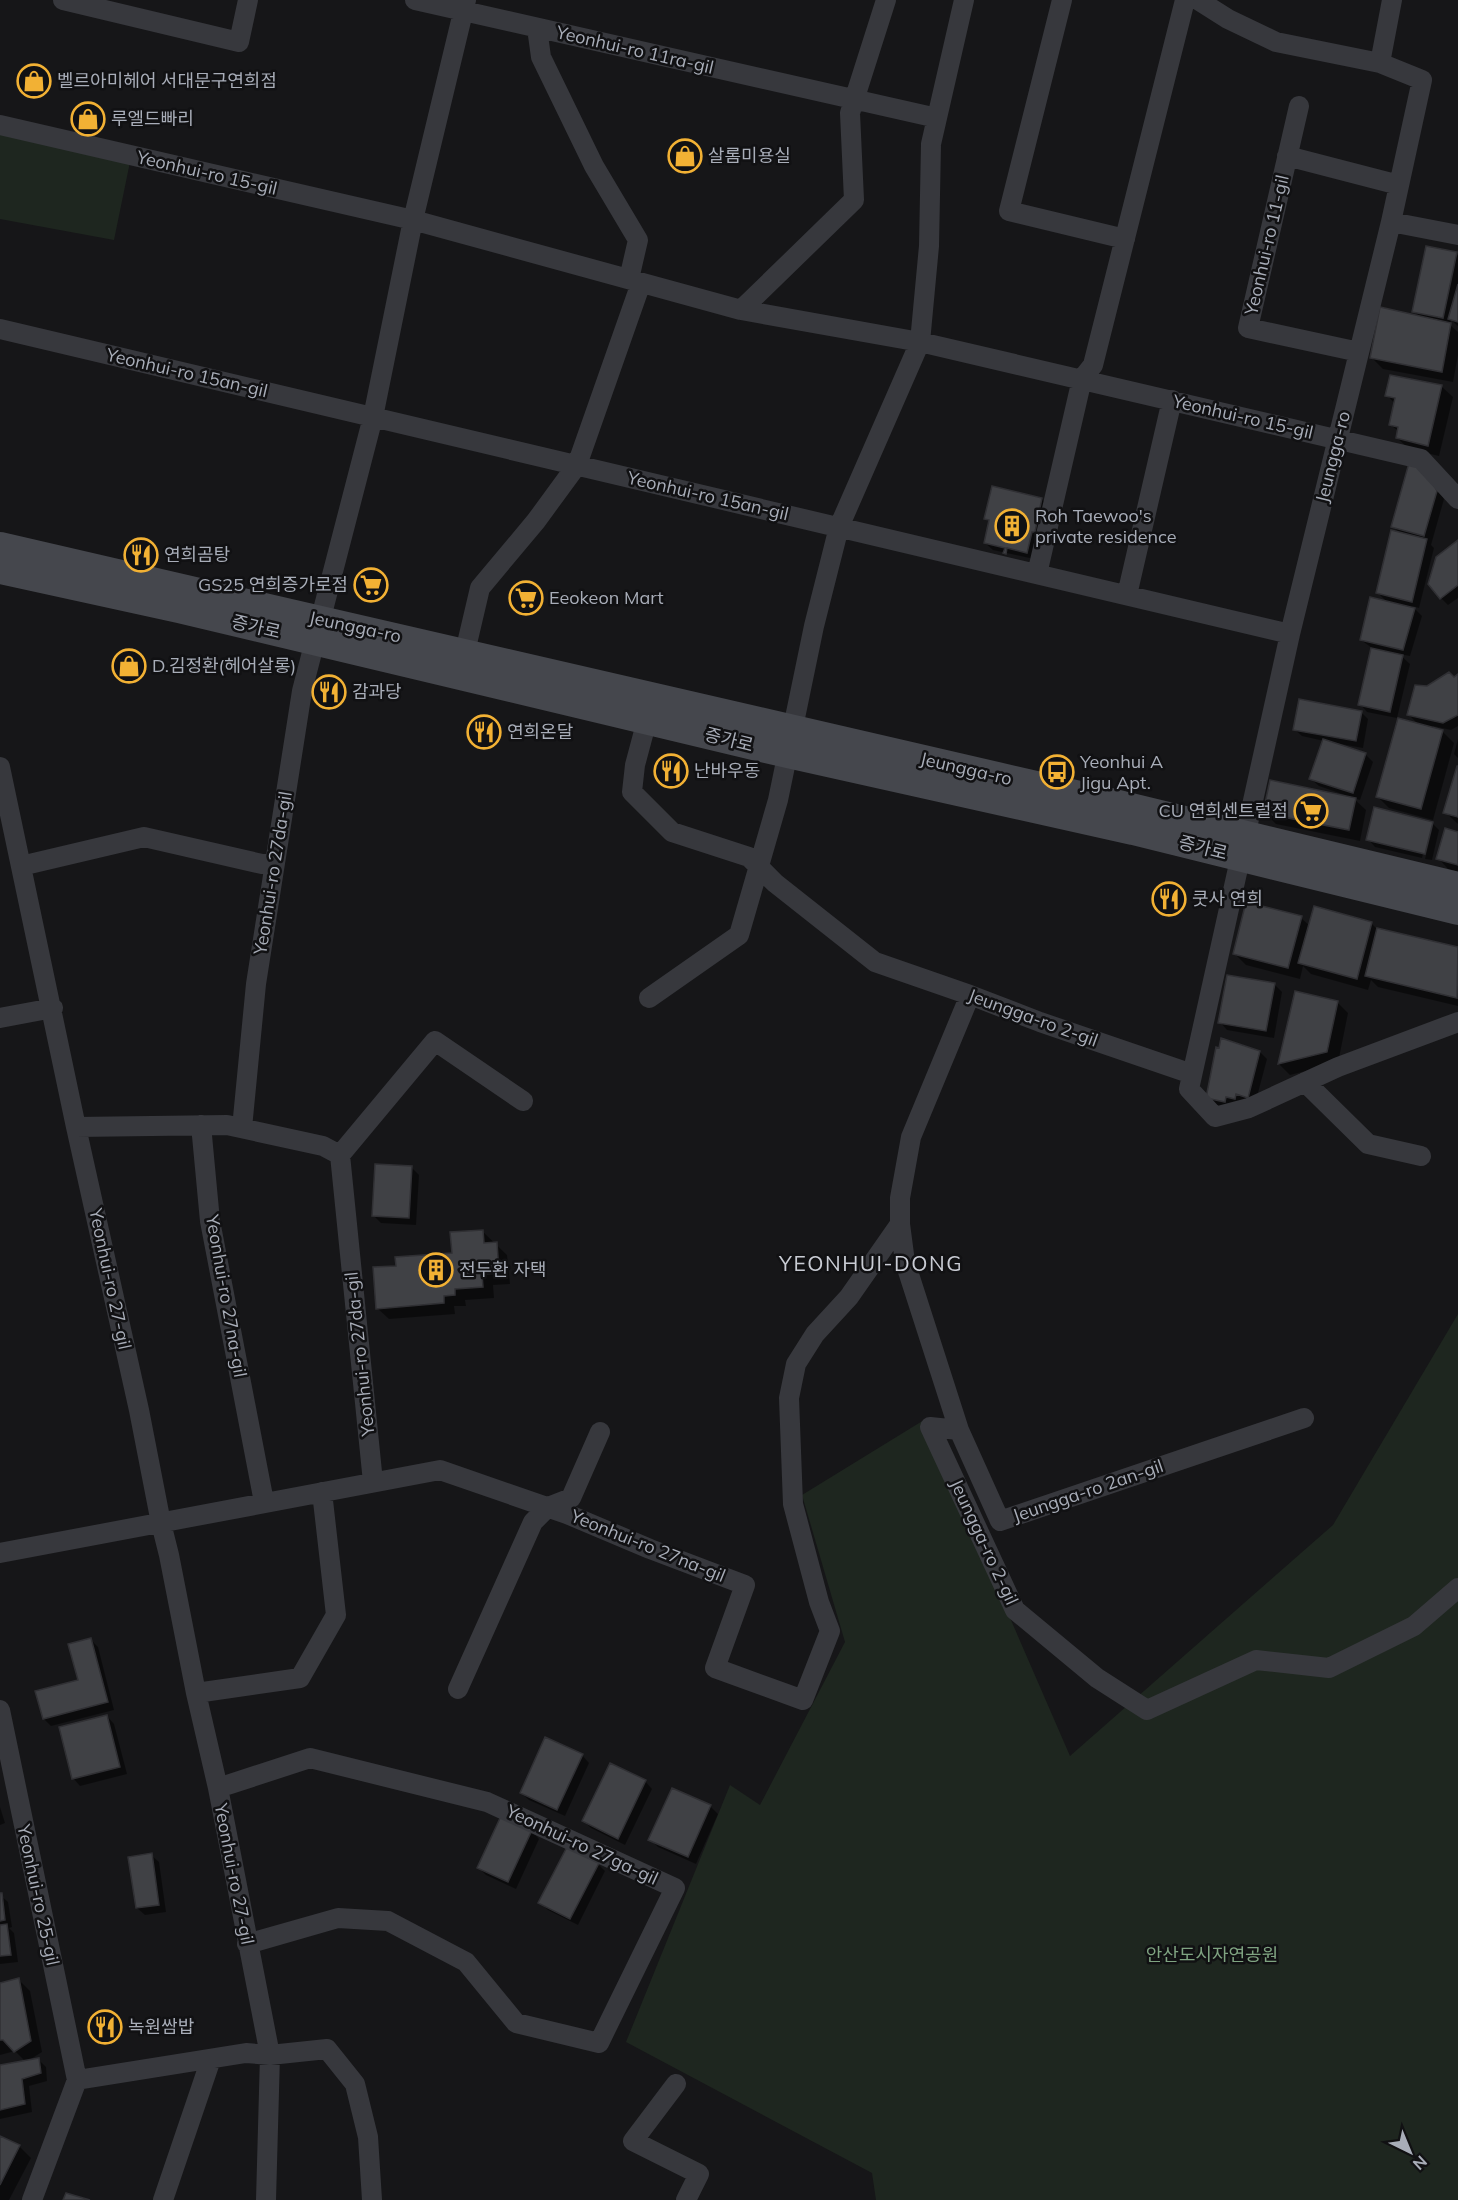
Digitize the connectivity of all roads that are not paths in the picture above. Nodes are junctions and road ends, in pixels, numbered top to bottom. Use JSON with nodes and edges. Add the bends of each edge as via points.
{"nodes":[{"id":1,"x":63,"y":0,"type":"edge"},
{"id":2,"x":248,"y":0,"type":"edge"},
{"id":3,"x":415,"y":0,"type":"edge"},
{"id":4,"x":886,"y":0,"type":"edge"},
{"id":5,"x":964,"y":0,"type":"edge"},
{"id":6,"x":1062,"y":0,"type":"edge"},
{"id":7,"x":1185,"y":0,"type":"edge"},
{"id":8,"x":1198,"y":0,"type":"edge"},
{"id":9,"x":1392,"y":0,"type":"edge"},
{"id":10,"x":465,"y":6,"type":"edge"},
{"id":11,"x":537,"y":28,"type":"junction"},
{"id":12,"x":1380,"y":63,"type":"junction"},
{"id":13,"x":855,"y":100,"type":"junction"},
{"id":14,"x":1299,"y":106,"type":"dead end"},
{"id":15,"x":937,"y":118,"type":"junction"},
{"id":16,"x":0,"y":125,"type":"edge"},
{"id":17,"x":1287,"y":156,"type":"junction"},
{"id":18,"x":1399,"y":185,"type":"junction"},
{"id":19,"x":413,"y":220,"type":"junction"},
{"id":20,"x":1391,"y":222,"type":"junction"},
{"id":21,"x":1458,"y":235,"type":"edge"},
{"id":22,"x":1125,"y":239,"type":"junction"},
{"id":23,"x":635,"y":281,"type":"junction"},
{"id":24,"x":741,"y":310,"type":"junction"},
{"id":25,"x":0,"y":329,"type":"edge"},
{"id":26,"x":920,"y":342,"type":"junction"},
{"id":27,"x":1359,"y":352,"type":"junction"},
{"id":28,"x":1082,"y":379,"type":"junction"},
{"id":29,"x":1172,"y":400,"type":"junction"},
{"id":30,"x":373,"y":417,"type":"junction"},
{"id":31,"x":1338,"y":438,"type":"junction"},
{"id":32,"x":577,"y":465,"type":"junction"},
{"id":33,"x":1458,"y":499,"type":"edge"},
{"id":34,"x":839,"y":527,"type":"junction"},
{"id":35,"x":0,"y":546,"type":"edge"},
{"id":36,"x":0,"y":570,"type":"edge"},
{"id":37,"x":1037,"y":574,"type":"junction"},
{"id":38,"x":1127,"y":596,"type":"junction"},
{"id":39,"x":317,"y":630,"type":"junction"},
{"id":40,"x":1290,"y":634,"type":"junction"},
{"id":41,"x":465,"y":652,"type":"junction"},
{"id":42,"x":647,"y":720,"type":"junction"},
{"id":43,"x":789,"y":742,"type":"junction"},
{"id":44,"x":0,"y":766,"type":"edge"},
{"id":45,"x":1242,"y":845,"type":"junction"},
{"id":46,"x":275,"y":862,"type":"junction"},
{"id":47,"x":21,"y":866,"type":"junction"},
{"id":48,"x":760,"y":866,"type":"junction"},
{"id":49,"x":1458,"y":886,"type":"edge"},
{"id":50,"x":1458,"y":911,"type":"edge"},
{"id":51,"x":970,"y":995,"type":"junction"},
{"id":52,"x":649,"y":998,"type":"dead end"},
{"id":53,"x":52,"y":1008,"type":"junction"},
{"id":54,"x":0,"y":1018,"type":"edge"},
{"id":55,"x":1458,"y":1022,"type":"edge"},
{"id":56,"x":1192,"y":1074,"type":"junction"},
{"id":57,"x":1305,"y":1082,"type":"junction"},
{"id":58,"x":524,"y":1101,"type":"dead end"},
{"id":59,"x":201,"y":1125,"type":"junction"},
{"id":60,"x":76,"y":1127,"type":"junction"},
{"id":61,"x":242,"y":1128,"type":"junction"},
{"id":62,"x":340,"y":1155,"type":"junction"},
{"id":63,"x":1420,"y":1156,"type":"dead end"},
{"id":64,"x":900,"y":1224,"type":"junction"},
{"id":65,"x":1304,"y":1418,"type":"dead end"},
{"id":66,"x":959,"y":1430,"type":"junction"},
{"id":67,"x":600,"y":1432,"type":"dead end"},
{"id":68,"x":373,"y":1482,"type":"junction"},
{"id":69,"x":322,"y":1492,"type":"junction"},
{"id":70,"x":264,"y":1502,"type":"junction"},
{"id":71,"x":547,"y":1508,"type":"junction"},
{"id":72,"x":160,"y":1522,"type":"junction"},
{"id":73,"x":0,"y":1553,"type":"edge"},
{"id":74,"x":1458,"y":1588,"type":"edge"},
{"id":75,"x":458,"y":1689,"type":"dead end"},
{"id":76,"x":196,"y":1693,"type":"junction"},
{"id":77,"x":0,"y":1710,"type":"edge"},
{"id":78,"x":218,"y":1788,"type":"junction"},
{"id":79,"x":247,"y":1944,"type":"junction"},
{"id":80,"x":270,"y":2055,"type":"junction"},
{"id":81,"x":212,"y":2059,"type":"junction"},
{"id":82,"x":77,"y":2080,"type":"junction"},
{"id":83,"x":676,"y":2084,"type":"dead end"},
{"id":84,"x":32,"y":2200,"type":"edge"},
{"id":85,"x":163,"y":2200,"type":"edge"},
{"id":86,"x":266,"y":2200,"type":"edge"},
{"id":87,"x":372,"y":2200,"type":"edge"},
{"id":88,"x":686,"y":2200,"type":"edge"}],
"edges":[{"from":1,"to":2,"type":"street","via":[[239,42]]},
{"from":3,"to":10,"type":"street","name":"Yeonhui-ro 11ra-gil"},
{"from":4,"to":13,"type":"street"},
{"from":5,"to":15,"type":"street"},
{"from":6,"to":22,"type":"street","via":[[1009,211]]},
{"from":7,"to":22,"type":"street"},
{"from":8,"to":12,"type":"street","via":[[1276,42]]},
{"from":9,"to":12,"type":"street"},
{"from":10,"to":11,"type":"street","name":"Yeonhui-ro 11ra-gil"},
{"from":10,"to":19,"type":"street"},
{"from":11,"to":13,"type":"street","name":"Yeonhui-ro 11ra-gil"},
{"from":11,"to":23,"type":"street","via":[[541,57],[594,166],[638,240]]},
{"from":12,"to":18,"type":"street","name":"Jeungga-ro","via":[[1422,81]]},
{"from":13,"to":15,"type":"street","name":"Yeonhui-ro 11ra-gil"},
{"from":13,"to":24,"type":"street","via":[[850,113],[854,200]]},
{"from":14,"to":17,"type":"street","name":"Yeonhui-ro 11-gil"},
{"from":15,"to":26,"type":"street","via":[[931,144],[929,246]]},
{"from":16,"to":19,"type":"street","name":"Yeonhui-ro 15-gil"},
{"from":17,"to":18,"type":"street","name":"Yeonhui-ro 11-gil"},
{"from":17,"to":27,"type":"street","name":"Yeonhui-ro 11-gil","via":[[1248,328]]},
{"from":18,"to":20,"type":"street","name":"Jeungga-ro"},
{"from":19,"to":23,"type":"street","name":"Yeonhui-ro 15-gil"},
{"from":19,"to":30,"type":"street"},
{"from":20,"to":21,"type":"street"},
{"from":20,"to":27,"type":"street","name":"Jeungga-ro"},
{"from":22,"to":28,"type":"street","via":[[1092,365]]},
{"from":23,"to":24,"type":"street","name":"Yeonhui-ro 15-gil"},
{"from":23,"to":32,"type":"street"},
{"from":24,"to":26,"type":"street","name":"Yeonhui-ro 15-gil"},
{"from":25,"to":30,"type":"street","name":"Yeonhui-ro 15an-gil"},
{"from":26,"to":28,"type":"street","name":"Yeonhui-ro 15-gil"},
{"from":26,"to":34,"type":"street"},
{"from":27,"to":31,"type":"street","name":"Jeungga-ro"},
{"from":28,"to":29,"type":"street","name":"Yeonhui-ro 15-gil"},
{"from":28,"to":37,"type":"street"},
{"from":29,"to":31,"type":"street","name":"Yeonhui-ro 15-gil"},
{"from":29,"to":38,"type":"street"},
{"from":30,"to":32,"type":"street","name":"Yeonhui-ro 15an-gil"},
{"from":30,"to":39,"type":"street"},
{"from":31,"to":33,"type":"street","name":"Yeonhui-ro 15-gil","via":[[1420,459]]},
{"from":31,"to":40,"type":"street","name":"Jeungga-ro"},
{"from":32,"to":34,"type":"street","name":"Yeonhui-ro 15an-gil"},
{"from":32,"to":41,"type":"street","via":[[480,588]]},
{"from":34,"to":37,"type":"street","name":"Yeonhui-ro 15an-gil"},
{"from":34,"to":43,"type":"street"},
{"from":35,"to":39,"type":"main road","name":"Jeungga-ro"},
{"from":36,"to":39,"type":"main road","name":"증가로"},
{"from":37,"to":38,"type":"street","name":"Yeonhui-ro 15an-gil"},
{"from":38,"to":40,"type":"street","name":"Yeonhui-ro 15an-gil"},
{"from":39,"to":41,"type":"main road","name":"Jeungga-ro"},
{"from":39,"to":42,"type":"main road","name":"증가로"},
{"from":39,"to":46,"type":"street","name":"Yeonhui-ro 27da-gil","via":[[302,691]]},
{"from":40,"to":45,"type":"street","name":"Jeungga-ro"},
{"from":41,"to":43,"type":"main road","name":"Jeungga-ro","via":[[586,682]]},
{"from":42,"to":43,"type":"main road","name":"증가로"},
{"from":42,"to":48,"type":"street","via":[[632,792],[672,832],[749,857]]},
{"from":43,"to":45,"type":"main road","name":"Jeungga-ro"},
{"from":43,"to":48,"type":"street"},
{"from":44,"to":47,"type":"street","name":"Yeonhui-ro 27-gil"},
{"from":45,"to":49,"type":"main road","name":"Jeungga-ro"},
{"from":45,"to":50,"type":"main road","name":"증가로"},
{"from":45,"to":56,"type":"street","name":"Jeungga-ro"},
{"from":46,"to":47,"type":"street","via":[[262,864],[144,837]]},
{"from":46,"to":61,"type":"street","name":"Yeonhui-ro 27da-gil","via":[[256,984]]},
{"from":47,"to":53,"type":"street","name":"Yeonhui-ro 27-gil"},
{"from":48,"to":51,"type":"street","name":"Jeungga-ro 2-gil","via":[[775,883],[875,962]]},
{"from":48,"to":52,"type":"street","via":[[739,935]]},
{"from":51,"to":56,"type":"street","name":"Jeungga-ro 2-gil"},
{"from":51,"to":64,"type":"street","name":"Jeungga-ro 2an-gil","via":[[911,1137],[900,1197]]},
{"from":53,"to":54,"type":"street"},
{"from":53,"to":60,"type":"street","name":"Yeonhui-ro 27-gil"},
{"from":55,"to":57,"type":"street"},
{"from":56,"to":57,"type":"street","via":[[1189,1089],[1215,1117],[1249,1108]]},
{"from":57,"to":63,"type":"street","via":[[1368,1144]]},
{"from":58,"to":62,"type":"street","via":[[435,1041]]},
{"from":59,"to":60,"type":"street"},
{"from":59,"to":61,"type":"street"},
{"from":59,"to":70,"type":"street","name":"Yeonhui-ro 27na-gil","via":[[210,1221]]},
{"from":60,"to":72,"type":"street","name":"Yeonhui-ro 27-gil"},
{"from":61,"to":62,"type":"street","via":[[323,1146]]},
{"from":62,"to":68,"type":"street","name":"Yeonhui-ro 27da-gil"},
{"from":64,"to":66,"type":"street","name":"Jeungga-ro 2an-gil","via":[[905,1262]]},
{"from":64,"to":71,"type":"street","name":"Yeonhui-ro 27na-gil","via":[[849,1298],[815,1334],[796,1364],[789,1398],[793,1504],[830,1631],[803,1700],[715,1668],[745,1585]]},
{"from":65,"to":66,"type":"street","name":"Jeungga-ro 2an-gil","via":[[1000,1521]]},
{"from":66,"to":74,"type":"street","name":"Jeungga-ro 2-gil","via":[[930,1427],[1015,1610],[1097,1678],[1147,1710],[1256,1660],[1329,1668],[1414,1626]]},
{"from":67,"to":71,"type":"street","name":"Yeonhui-ro 27na-gil","via":[[571,1498]]},
{"from":68,"to":69,"type":"street","name":"Yeonhui-ro 27na-gil"},
{"from":68,"to":71,"type":"street","name":"Yeonhui-ro 27na-gil","via":[[440,1470]]},
{"from":69,"to":70,"type":"street","name":"Yeonhui-ro 27na-gil"},
{"from":69,"to":76,"type":"street","via":[[336,1615],[300,1678]]},
{"from":70,"to":72,"type":"street","name":"Yeonhui-ro 27na-gil"},
{"from":71,"to":75,"type":"street","via":[[532,1522]]},
{"from":72,"to":73,"type":"street"},
{"from":72,"to":76,"type":"street","name":"Yeonhui-ro 27-gil"},
{"from":76,"to":78,"type":"street","name":"Yeonhui-ro 27-gil"},
{"from":77,"to":82,"type":"street","name":"Yeonhui-ro 25-gil"},
{"from":78,"to":79,"type":"street","name":"Yeonhui-ro 27-gil"},
{"from":78,"to":79,"type":"street","name":"Yeonhui-ro 27ga-gil","via":[[310,1758],[487,1802],[675,1888],[599,2043],[516,2023],[466,1962],[388,1921],[338,1918]]},
{"from":79,"to":80,"type":"street","name":"Yeonhui-ro 27-gil"},
{"from":80,"to":81,"type":"street","via":[[246,2053]]},
{"from":80,"to":86,"type":"street","name":"Yeonhui-ro 27-gil"},
{"from":80,"to":87,"type":"street","via":[[327,2049],[355,2084],[368,2137]]},
{"from":81,"to":82,"type":"street"},
{"from":81,"to":85,"type":"street"},
{"from":82,"to":84,"type":"street"},
{"from":83,"to":88,"type":"street","via":[[633,2141],[699,2174]]}]}
